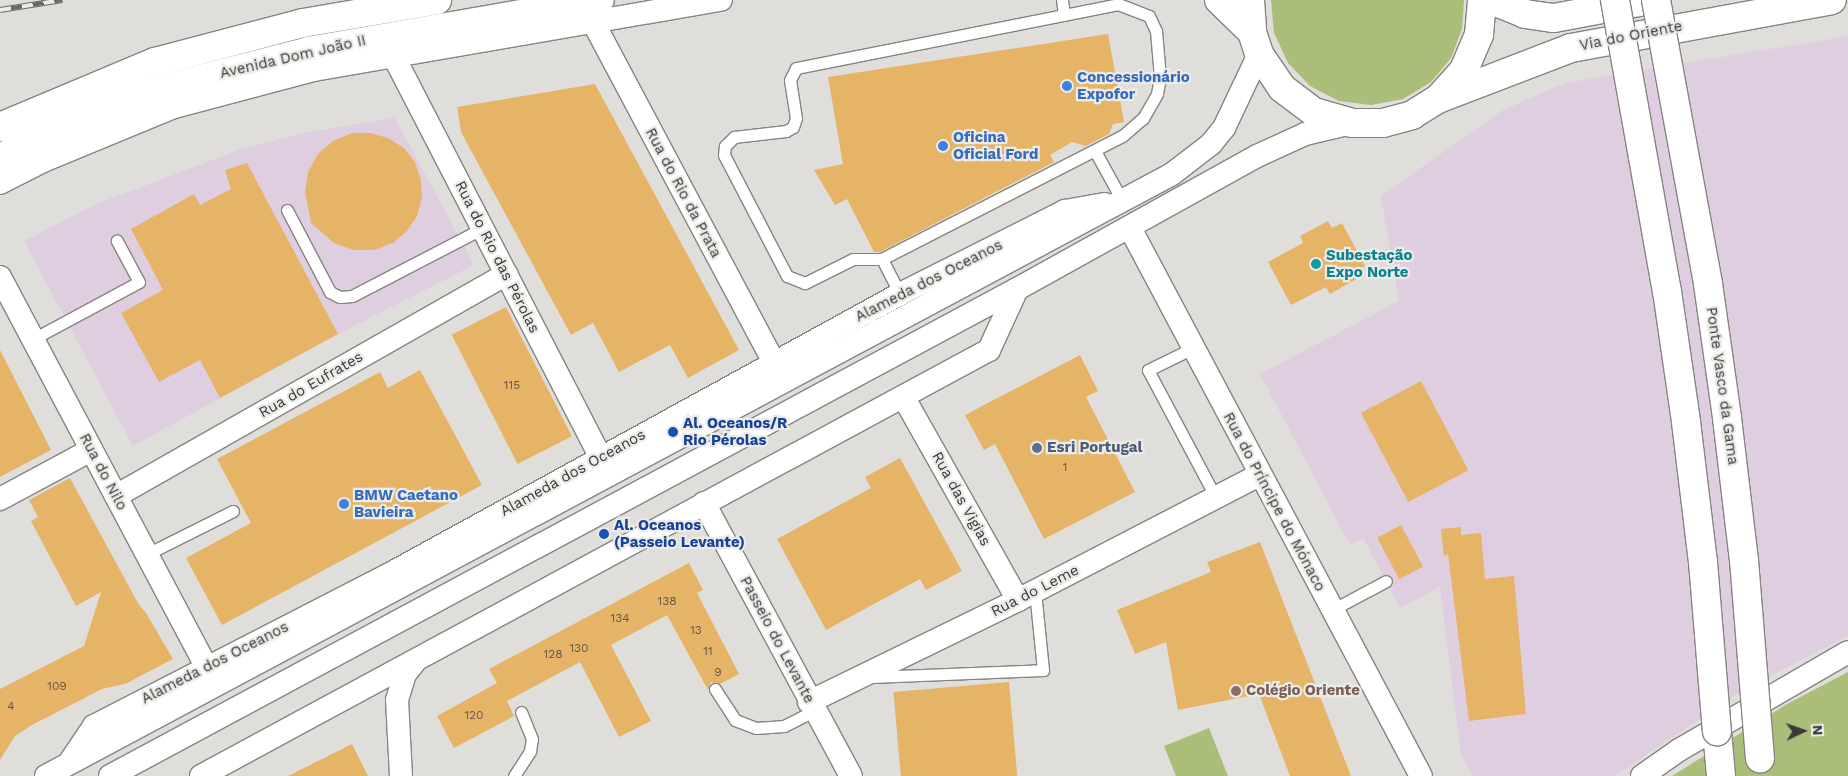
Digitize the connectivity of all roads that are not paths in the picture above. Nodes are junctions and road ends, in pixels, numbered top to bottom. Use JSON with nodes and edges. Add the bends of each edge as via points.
{"nodes":[{"id":1,"x":437,"y":0,"type":"edge"},
{"id":2,"x":721,"y":0,"type":"edge"},
{"id":3,"x":1062,"y":0,"type":"edge"},
{"id":4,"x":1219,"y":0,"type":"edge"},
{"id":5,"x":1250,"y":0,"type":"edge"},
{"id":6,"x":1482,"y":0,"type":"edge"},
{"id":7,"x":1492,"y":0,"type":"edge"},
{"id":8,"x":1615,"y":0,"type":"edge"},
{"id":9,"x":1650,"y":0,"type":"edge"},
{"id":10,"x":1656,"y":0,"type":"edge"},
{"id":11,"x":1832,"y":0,"type":"edge"},
{"id":12,"x":596,"y":11,"type":"edge"},
{"id":13,"x":1064,"y":15,"type":"junction"},
{"id":14,"x":1256,"y":43,"type":"junction"},
{"id":15,"x":393,"y":56,"type":"junction"},
{"id":16,"x":1438,"y":99,"type":"junction"},
{"id":17,"x":1352,"y":123,"type":"junction"},
{"id":18,"x":0,"y":126,"type":"edge"},
{"id":19,"x":1095,"y":151,"type":"junction"},
{"id":20,"x":0,"y":158,"type":"edge"},
{"id":21,"x":0,"y":183,"type":"edge"},
{"id":22,"x":1122,"y":202,"type":"junction"},
{"id":23,"x":287,"y":210,"type":"dead end"},
{"id":24,"x":482,"y":228,"type":"junction"},
{"id":25,"x":1130,"y":228,"type":"junction"},
{"id":26,"x":117,"y":241,"type":"dead end"},
{"id":27,"x":882,"y":259,"type":"junction"},
{"id":28,"x":506,"y":274,"type":"junction"},
{"id":29,"x":0,"y":277,"type":"edge"},
{"id":30,"x":1017,"y":289,"type":"junction"},
{"id":31,"x":900,"y":294,"type":"junction"},
{"id":32,"x":33,"y":339,"type":"junction"},
{"id":33,"x":1192,"y":348,"type":"junction"},
{"id":34,"x":774,"y":363,"type":"junction"},
{"id":35,"x":904,"y":398,"type":"junction"},
{"id":36,"x":92,"y":450,"type":"junction"},
{"id":37,"x":601,"y":458,"type":"junction"},
{"id":38,"x":1259,"y":475,"type":"junction"},
{"id":39,"x":116,"y":496,"type":"junction"},
{"id":40,"x":1216,"y":498,"type":"junction"},
{"id":41,"x":0,"y":499,"type":"edge"},
{"id":42,"x":704,"y":503,"type":"junction"},
{"id":43,"x":233,"y":511,"type":"dead end"},
{"id":44,"x":147,"y":554,"type":"junction"},
{"id":45,"x":1386,"y":581,"type":"dead end"},
{"id":46,"x":1027,"y":596,"type":"junction"},
{"id":47,"x":1332,"y":610,"type":"junction"},
{"id":48,"x":1848,"y":652,"type":"edge"},
{"id":49,"x":414,"y":662,"type":"junction"},
{"id":50,"x":206,"y":666,"type":"junction"},
{"id":51,"x":855,"y":678,"type":"junction"},
{"id":52,"x":715,"y":689,"type":"dead end"},
{"id":53,"x":354,"y":694,"type":"junction"},
{"id":54,"x":812,"y":706,"type":"junction"},
{"id":55,"x":521,"y":712,"type":"dead end"},
{"id":56,"x":398,"y":720,"type":"junction"},
{"id":57,"x":68,"y":764,"type":"junction"},
{"id":58,"x":46,"y":776,"type":"edge"},
{"id":59,"x":110,"y":776,"type":"edge"},
{"id":60,"x":201,"y":776,"type":"edge"},
{"id":61,"x":401,"y":776,"type":"edge"},
{"id":62,"x":514,"y":776,"type":"edge"},
{"id":63,"x":851,"y":776,"type":"edge"},
{"id":64,"x":1421,"y":776,"type":"edge"},
{"id":65,"x":1642,"y":776,"type":"edge"},
{"id":66,"x":1721,"y":776,"type":"edge"},
{"id":67,"x":1762,"y":776,"type":"edge"}],
"edges":[{"from":1,"to":18,"type":"main road","name":"Avenida Dom João II","via":[[303,23],[155,62]]},
{"from":2,"to":12,"type":"street"},
{"from":3,"to":13,"type":"lane"},
{"from":4,"to":14,"type":"main road"},
{"from":5,"to":14,"type":"main road"},
{"from":6,"to":16,"type":"main road","via":[[1479,35],[1464,70]]},
{"from":7,"to":9,"type":"main road","name":"Via do Oriente","via":[[1525,14],[1554,18]]},
{"from":8,"to":66,"type":"main road","bridge":true,"via":[[1667,291],[1686,422],[1703,562]]},
{"from":10,"to":67,"type":"main road","name":"Ponte Vasco da Gama","bridge":true,"via":[[1708,284],[1726,408],[1744,560]]},
{"from":11,"to":16,"type":"main road","name":"Via do Oriente","via":[[1587,44],[1556,52]]},
{"from":12,"to":15,"type":"street"},
{"from":12,"to":20,"type":"main road","name":"Avenida Dom João II","via":[[309,51],[164,88],[34,140]]},
{"from":12,"to":34,"type":"street","name":"Rua do Rio da Prata"},
{"from":13,"to":19,"type":"lane","via":[[1118,4],[1149,16],[1156,31],[1160,78],[1157,94],[1142,118],[1122,136]]},
{"from":13,"to":27,"type":"lane","via":[[796,68],[790,80],[796,118],[793,127],[786,131],[734,137],[725,146],[724,155],[787,276],[805,283],[853,259]]},
{"from":14,"to":17,"type":"main road","via":[[1282,88],[1314,112]]},
{"from":14,"to":22,"type":"street","name":"Alameda dos Oceanos","via":[[1231,117],[1211,144],[1172,174]]},
{"from":15,"to":21,"type":"street","via":[[314,70],[174,107],[43,161]]},
{"from":15,"to":24,"type":"street","name":"Rua do Rio das Pérolas"},
{"from":16,"to":17,"type":"main road","via":[[1412,115],[1383,123]]},
{"from":17,"to":25,"type":"street","via":[[1305,134],[1272,148]]},
{"from":19,"to":22,"type":"lane"},
{"from":19,"to":27,"type":"lane"},
{"from":22,"to":31,"type":"street","name":"Alameda dos Oceanos","via":[[1065,210]]},
{"from":22,"to":57,"type":"street","name":"Alameda dos Oceanos"},
{"from":23,"to":24,"type":"lane","via":[[330,292],[340,297],[352,296]]},
{"from":24,"to":28,"type":"street","name":"Rua do Rio das Pérolas"},
{"from":25,"to":30,"type":"street"},
{"from":25,"to":33,"type":"street","name":"Rua do Príncipe do Mónaco"},
{"from":26,"to":32,"type":"lane","via":[[139,282]]},
{"from":27,"to":31,"type":"lane"},
{"from":28,"to":37,"type":"street","name":"Rua do Rio das Pérolas"},
{"from":28,"to":39,"type":"street","name":"Rua do Eufrates"},
{"from":29,"to":32,"type":"street","name":"Rua do Nilo"},
{"from":30,"to":35,"type":"street","via":[[989,350]]},
{"from":30,"to":59,"type":"street"},
{"from":31,"to":34,"type":"street","name":"Alameda dos Oceanos"},
{"from":32,"to":36,"type":"street","name":"Rua do Nilo"},
{"from":33,"to":38,"type":"street","name":"Rua do Príncipe do Mónaco"},
{"from":33,"to":40,"type":"lane","via":[[1148,370]]},
{"from":34,"to":37,"type":"street","name":"Alameda dos Oceanos"},
{"from":35,"to":42,"type":"street"},
{"from":35,"to":46,"type":"street","name":"Rua das Vigias"},
{"from":36,"to":39,"type":"street","name":"Rua do Nilo"},
{"from":36,"to":41,"type":"street"},
{"from":37,"to":50,"type":"street","name":"Alameda dos Oceanos","via":[[397,570]]},
{"from":38,"to":40,"type":"street","name":"Rua do Leme"},
{"from":38,"to":47,"type":"street","name":"Rua do Príncipe do Mónaco"},
{"from":39,"to":44,"type":"street","name":"Rua do Nilo"},
{"from":40,"to":46,"type":"street","name":"Rua do Leme"},
{"from":42,"to":49,"type":"street"},
{"from":42,"to":54,"type":"street","name":"Passeio do Levante"},
{"from":43,"to":44,"type":"lane"},
{"from":44,"to":50,"type":"street","name":"Rua do Nilo"},
{"from":45,"to":47,"type":"lane"},
{"from":46,"to":51,"type":"street","name":"Rua do Leme"},
{"from":46,"to":51,"type":"lane","via":[[1042,670]]},
{"from":47,"to":64,"type":"street","name":"Rua do Príncipe do Mónaco"},
{"from":48,"to":65,"type":"street","via":[[1679,750]]},
{"from":49,"to":53,"type":"street"},
{"from":49,"to":56,"type":"street","via":[[399,686]]},
{"from":50,"to":57,"type":"street","name":"Alameda dos Oceanos","via":[[94,726]]},
{"from":51,"to":54,"type":"street","name":"Rua do Leme"},
{"from":52,"to":54,"type":"lane","via":[[735,720],[756,728],[784,726]]},
{"from":53,"to":56,"type":"street","via":[[379,695],[391,706]]},
{"from":53,"to":60,"type":"street"},
{"from":54,"to":63,"type":"street","name":"Passeio do Levante"},
{"from":55,"to":62,"type":"lane","via":[[532,739],[530,751]]},
{"from":56,"to":61,"type":"street"},
{"from":57,"to":58,"type":"street","name":"Alameda dos Oceanos"}]}
